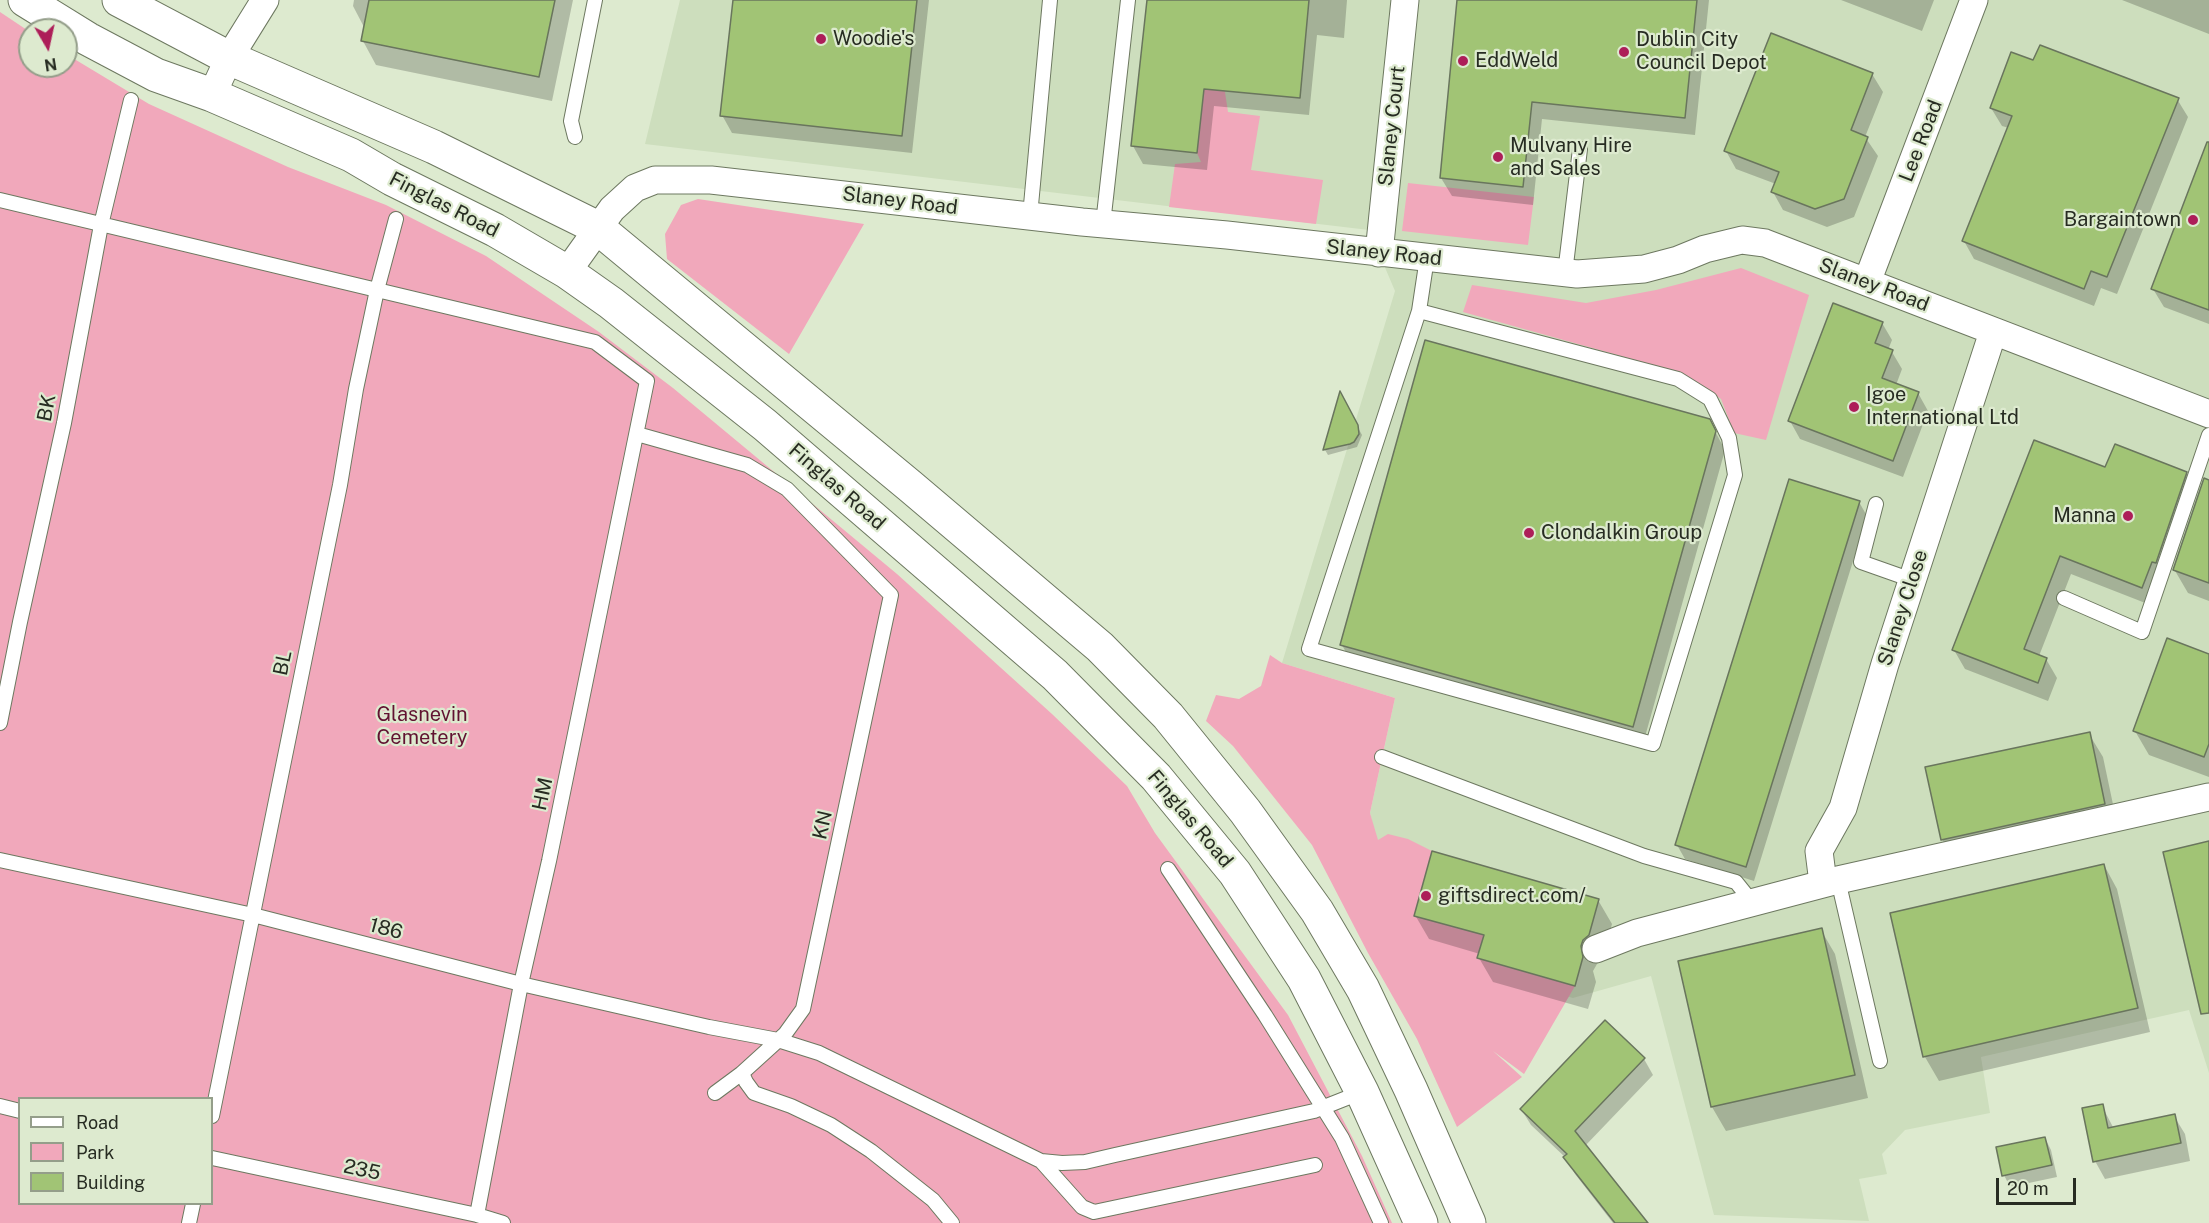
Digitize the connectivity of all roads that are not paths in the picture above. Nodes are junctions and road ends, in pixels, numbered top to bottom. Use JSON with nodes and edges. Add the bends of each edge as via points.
{"nodes":[{"id":1,"x":26,"y":0,"type":"edge"},
{"id":2,"x":119,"y":0,"type":"edge"},
{"id":3,"x":265,"y":0,"type":"edge"},
{"id":4,"x":595,"y":0,"type":"edge"},
{"id":5,"x":1050,"y":0,"type":"edge"},
{"id":6,"x":1128,"y":0,"type":"edge"},
{"id":7,"x":1405,"y":0,"type":"edge"},
{"id":8,"x":1974,"y":0,"type":"edge"},
{"id":9,"x":229,"y":58,"type":"junction"},
{"id":10,"x":212,"y":95,"type":"junction"},
{"id":11,"x":131,"y":100,"type":"dead end"},
{"id":12,"x":575,"y":137,"type":"dead end"},
{"id":13,"x":1580,"y":149,"type":"dead end"},
{"id":14,"x":0,"y":200,"type":"edge"},
{"id":15,"x":1030,"y":216,"type":"junction"},
{"id":16,"x":396,"y":219,"type":"dead end"},
{"id":17,"x":1103,"y":224,"type":"junction"},
{"id":18,"x":100,"y":225,"type":"junction"},
{"id":19,"x":598,"y":228,"type":"junction"},
{"id":20,"x":1378,"y":253,"type":"junction"},
{"id":21,"x":1427,"y":258,"type":"junction"},
{"id":22,"x":567,"y":272,"type":"junction"},
{"id":23,"x":1565,"y":273,"type":"junction"},
{"id":24,"x":1867,"y":282,"type":"junction"},
{"id":25,"x":377,"y":290,"type":"junction"},
{"id":26,"x":1419,"y":311,"type":"junction"},
{"id":27,"x":1993,"y":332,"type":"junction"},
{"id":28,"x":2209,"y":414,"type":"edge"},
{"id":29,"x":637,"y":434,"type":"junction"},
{"id":30,"x":2209,"y":435,"type":"edge"},
{"id":31,"x":1876,"y":504,"type":"dead end"},
{"id":32,"x":1912,"y":580,"type":"junction"},
{"id":33,"x":2064,"y":598,"type":"dead end"},
{"id":34,"x":0,"y":723,"type":"edge"},
{"id":35,"x":1382,"y":757,"type":"dead end"},
{"id":36,"x":2209,"y":797,"type":"edge"},
{"id":37,"x":0,"y":860,"type":"edge"},
{"id":38,"x":1168,"y":869,"type":"dead end"},
{"id":39,"x":1831,"y":882,"type":"junction"},
{"id":40,"x":1752,"y":902,"type":"junction"},
{"id":41,"x":253,"y":915,"type":"junction"},
{"id":42,"x":1596,"y":949,"type":"dead end"},
{"id":43,"x":521,"y":984,"type":"junction"},
{"id":44,"x":778,"y":1040,"type":"junction"},
{"id":45,"x":1880,"y":1061,"type":"dead end"},
{"id":46,"x":742,"y":1073,"type":"junction"},
{"id":47,"x":1362,"y":1092,"type":"junction"},
{"id":48,"x":715,"y":1093,"type":"dead end"},
{"id":49,"x":0,"y":1106,"type":"edge"},
{"id":50,"x":1322,"y":1108,"type":"junction"},
{"id":51,"x":18,"y":1110,"type":"edge"},
{"id":52,"x":213,"y":1111,"type":"edge"},
{"id":53,"x":213,"y":1158,"type":"edge"},
{"id":54,"x":1041,"y":1161,"type":"junction"},
{"id":55,"x":1315,"y":1165,"type":"dead end"},
{"id":56,"x":193,"y":1205,"type":"edge"},
{"id":57,"x":477,"y":1215,"type":"junction"},
{"id":58,"x":189,"y":1223,"type":"edge"},
{"id":59,"x":503,"y":1223,"type":"edge"},
{"id":60,"x":952,"y":1223,"type":"edge"},
{"id":61,"x":1381,"y":1223,"type":"edge"},
{"id":62,"x":1421,"y":1223,"type":"edge"},
{"id":63,"x":1469,"y":1223,"type":"edge"}],
"edges":[{"from":1,"to":10,"type":"main road","name":"Finglas Road","via":[[156,75]]},
{"from":2,"to":9,"type":"main road"},
{"from":3,"to":9,"type":"street"},
{"from":4,"to":12,"type":"lane","via":[[572,121]]},
{"from":5,"to":15,"type":"lane"},
{"from":6,"to":17,"type":"lane"},
{"from":7,"to":20,"type":"street","name":"Slaney Court"},
{"from":8,"to":24,"type":"street","name":"Lee Road"},
{"from":9,"to":10,"type":"street"},
{"from":9,"to":19,"type":"main road","via":[[434,147]]},
{"from":10,"to":22,"type":"main road","name":"Finglas Road","via":[[351,155]]},
{"from":11,"to":18,"type":"lane","name":"BK"},
{"from":13,"to":23,"type":"lane"},
{"from":14,"to":18,"type":"lane"},
{"from":15,"to":17,"type":"street","name":"Slaney Road"},
{"from":15,"to":19,"type":"street","name":"Slaney Road","via":[[711,180],[655,180],[634,189]]},
{"from":16,"to":25,"type":"lane","name":"BL"},
{"from":17,"to":20,"type":"street","name":"Slaney Road"},
{"from":18,"to":25,"type":"lane"},
{"from":18,"to":34,"type":"lane","name":"BK","via":[[64,423]]},
{"from":19,"to":22,"type":"street","name":"Slaney Road"},
{"from":19,"to":63,"type":"main road","via":[[1100,647],[1168,716],[1245,811],[1317,911],[1363,989]]},
{"from":20,"to":21,"type":"street","name":"Slaney Road"},
{"from":21,"to":23,"type":"street","name":"Slaney Road"},
{"from":21,"to":26,"type":"lane"},
{"from":22,"to":47,"type":"main road","name":"Finglas Road","via":[[765,425],[1055,675],[1156,777],[1242,882],[1304,979]]},
{"from":23,"to":24,"type":"street","name":"Slaney Road","via":[[1644,269],[1742,240],[1765,243]]},
{"from":24,"to":27,"type":"street","name":"Slaney Road"},
{"from":25,"to":29,"type":"lane","name":"HM","via":[[595,342],[647,381]]},
{"from":25,"to":41,"type":"lane","name":"BL"},
{"from":26,"to":26,"type":"lane","via":[[1309,650],[1653,744],[1735,476],[1729,438],[1710,399],[1678,379]]},
{"from":27,"to":28,"type":"street","name":"Slaney Road"},
{"from":27,"to":32,"type":"street","name":"Slaney Close"},
{"from":29,"to":43,"type":"lane","name":"HM"},
{"from":29,"to":44,"type":"lane","name":"KN","via":[[747,465],[787,489],[891,595],[803,1008]]},
{"from":30,"to":33,"type":"lane","via":[[2142,633]]},
{"from":31,"to":32,"type":"lane","via":[[1861,562]]},
{"from":32,"to":39,"type":"street","name":"Slaney Close","via":[[1844,808],[1819,851]]},
{"from":35,"to":40,"type":"lane","via":[[1644,856],[1736,882]]},
{"from":36,"to":39,"type":"street"},
{"from":37,"to":41,"type":"lane","name":"186"},
{"from":38,"to":50,"type":"lane"},
{"from":39,"to":40,"type":"street"},
{"from":39,"to":45,"type":"lane"},
{"from":40,"to":42,"type":"street","via":[[1637,933]]},
{"from":41,"to":43,"type":"lane","name":"186"},
{"from":41,"to":52,"type":"lane","name":"BL"},
{"from":43,"to":44,"type":"lane","name":"186"},
{"from":43,"to":57,"type":"lane","name":"HM"},
{"from":44,"to":46,"type":"lane","name":"KN"},
{"from":44,"to":54,"type":"lane","via":[[819,1053]]},
{"from":46,"to":48,"type":"lane","name":"KN"},
{"from":46,"to":60,"type":"lane","via":[[754,1093],[831,1125],[871,1150],[933,1200]]},
{"from":47,"to":50,"type":"lane"},
{"from":47,"to":62,"type":"main road","name":"Finglas Road"},
{"from":49,"to":51,"type":"lane"},
{"from":50,"to":54,"type":"lane","via":[[1085,1161]]},
{"from":50,"to":61,"type":"lane","via":[[1342,1138]]},
{"from":53,"to":57,"type":"lane","name":"235"},
{"from":54,"to":55,"type":"lane","via":[[1082,1207],[1094,1212]]},
{"from":56,"to":58,"type":"lane"},
{"from":57,"to":59,"type":"lane","name":"235"}]}
